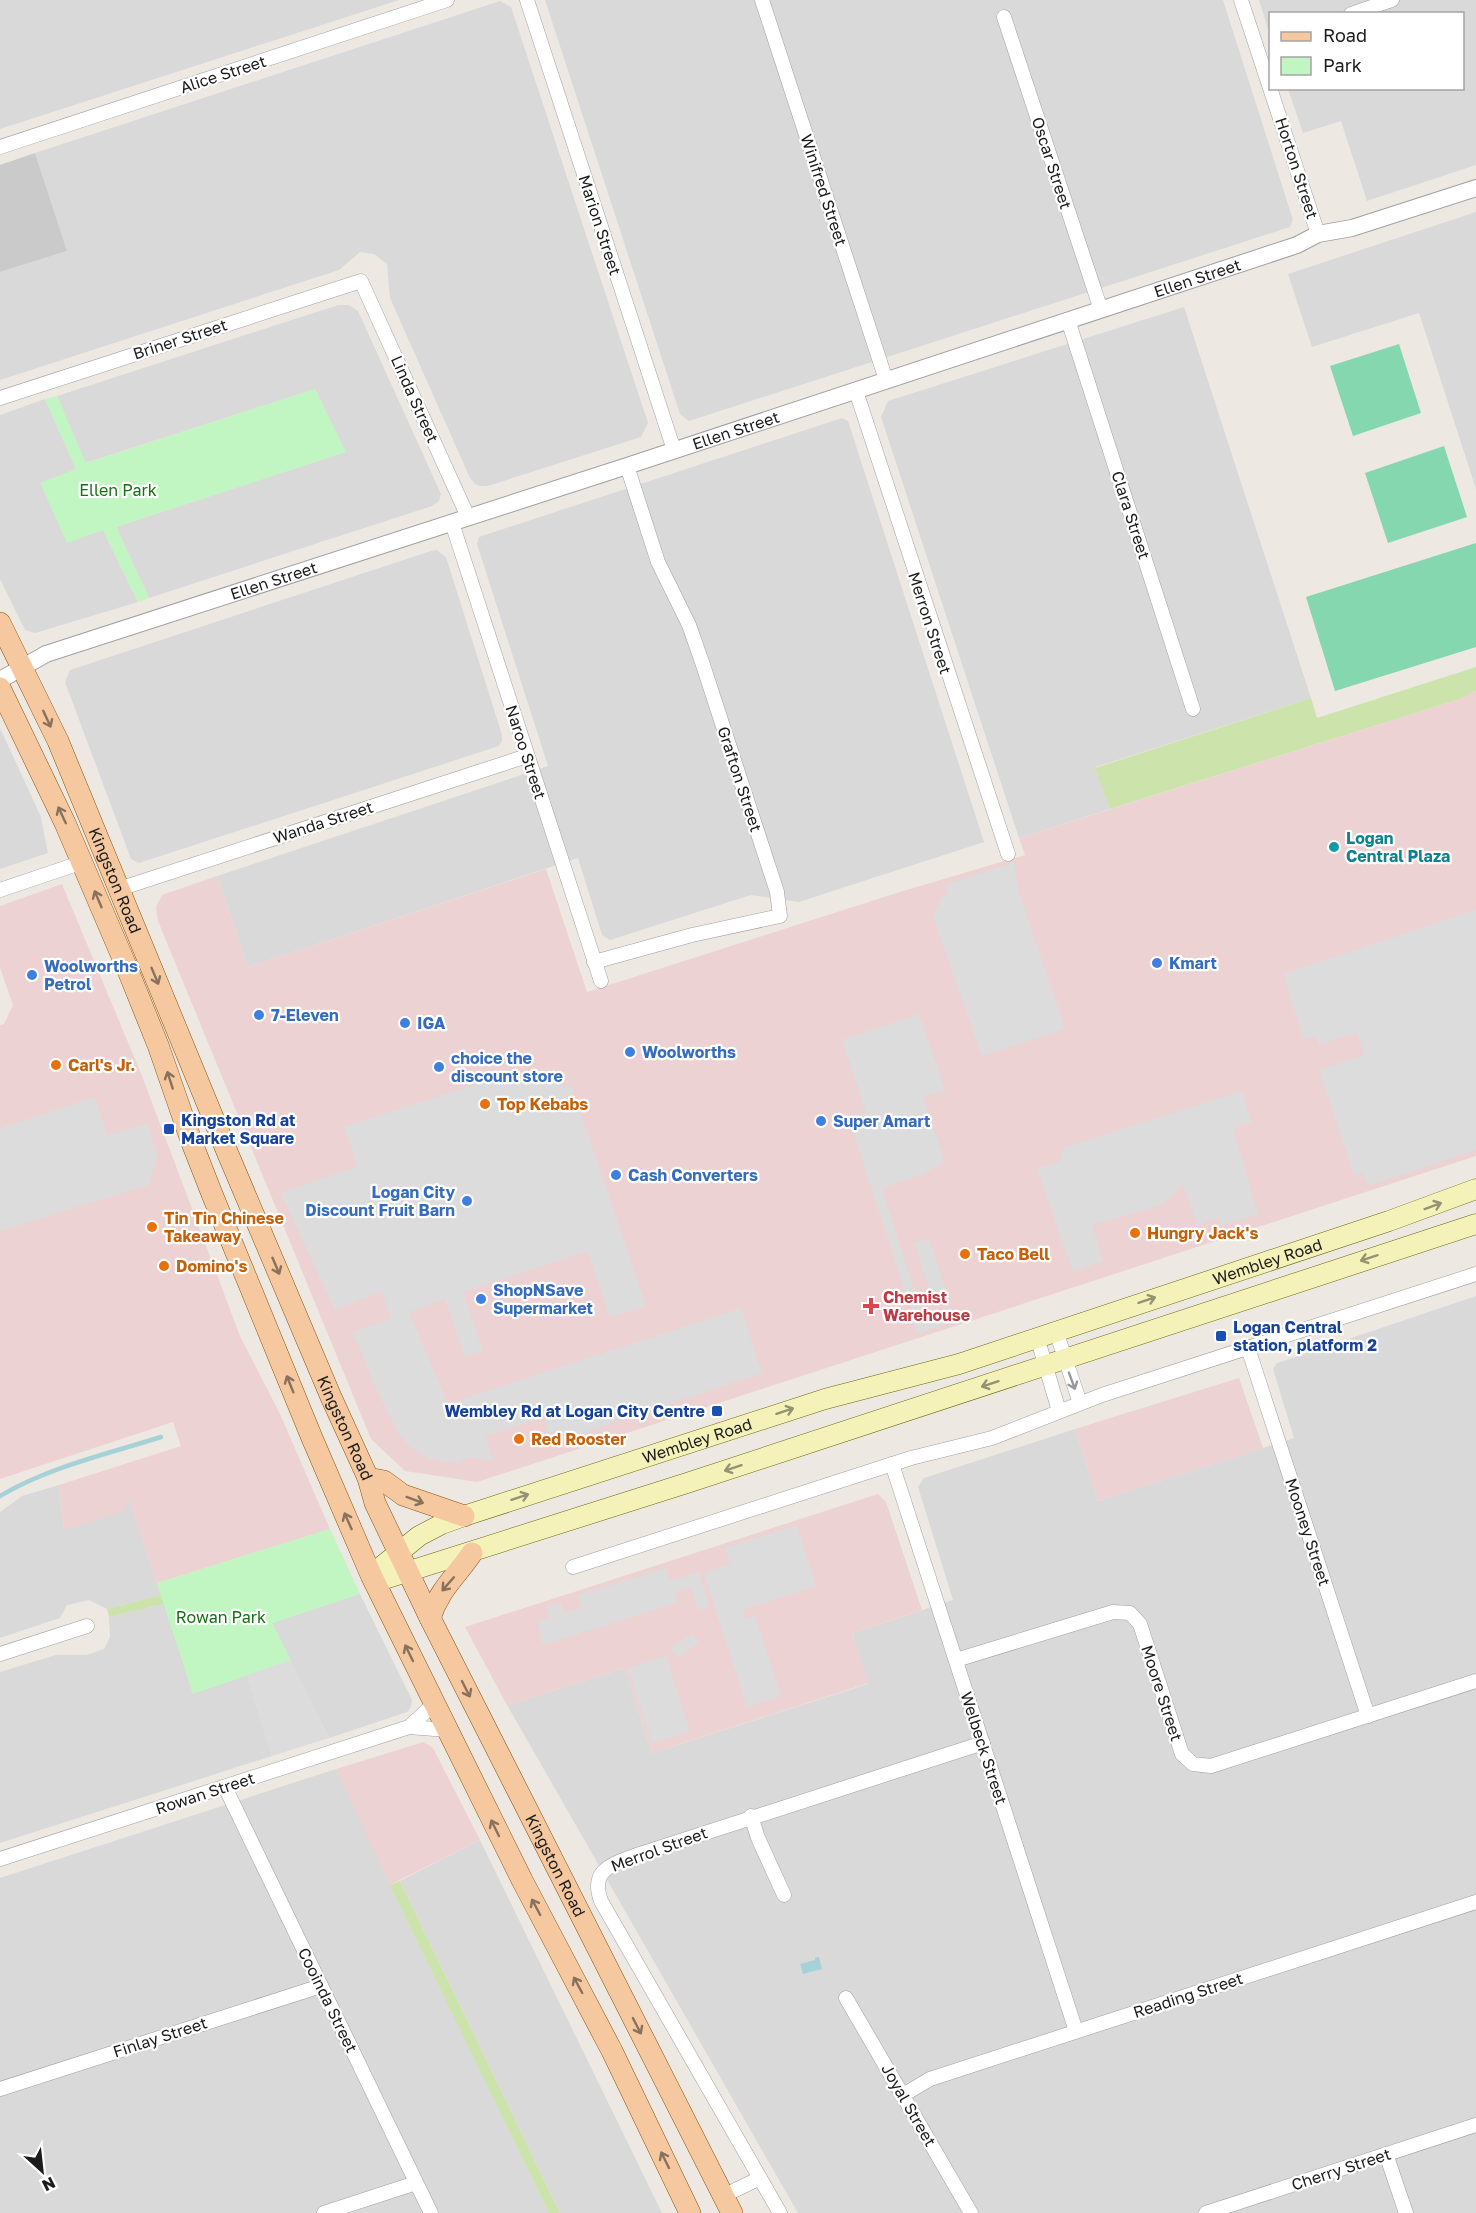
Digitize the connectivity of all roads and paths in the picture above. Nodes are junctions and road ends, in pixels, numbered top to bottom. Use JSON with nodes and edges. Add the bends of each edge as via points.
{"nodes":[{"id":1,"x":447,"y":0,"type":"edge"},
{"id":2,"x":527,"y":0,"type":"edge"},
{"id":3,"x":762,"y":0,"type":"edge"},
{"id":4,"x":1241,"y":0,"type":"edge"},
{"id":5,"x":1392,"y":0,"type":"edge"},
{"id":6,"x":1357,"y":12,"type":"edge"},
{"id":7,"x":1004,"y":17,"type":"dead end"},
{"id":8,"x":1269,"y":40,"type":"edge"},
{"id":9,"x":1256,"y":45,"type":"junction"},
{"id":10,"x":1269,"y":85,"type":"edge"},
{"id":11,"x":1271,"y":90,"type":"edge"},
{"id":12,"x":0,"y":147,"type":"edge"},
{"id":13,"x":1476,"y":188,"type":"edge"},
{"id":14,"x":1318,"y":234,"type":"junction"},
{"id":15,"x":361,"y":281,"type":"joint"},
{"id":16,"x":1101,"y":310,"type":"junction"},
{"id":17,"x":1068,"y":321,"type":"junction"},
{"id":18,"x":886,"y":380,"type":"junction"},
{"id":19,"x":856,"y":391,"type":"junction"},
{"id":20,"x":0,"y":398,"type":"edge"},
{"id":21,"x":674,"y":450,"type":"junction"},
{"id":22,"x":627,"y":466,"type":"junction"},
{"id":23,"x":468,"y":517,"type":"junction"},
{"id":24,"x":452,"y":523,"type":"junction"},
{"id":25,"x":0,"y":623,"type":"edge"},
{"id":26,"x":22,"y":666,"type":"junction"},
{"id":27,"x":0,"y":680,"type":"edge"},
{"id":28,"x":0,"y":688,"type":"edge"},
{"id":29,"x":1193,"y":709,"type":"dead end"},
{"id":30,"x":527,"y":756,"type":"junction"},
{"id":31,"x":1008,"y":854,"type":"dead end"},
{"id":32,"x":83,"y":862,"type":"junction"},
{"id":33,"x":119,"y":889,"type":"junction"},
{"id":34,"x":0,"y":890,"type":"edge"},
{"id":35,"x":594,"y":962,"type":"junction"},
{"id":36,"x":601,"y":981,"type":"dead end"},
{"id":37,"x":1476,"y":1189,"type":"edge"},
{"id":38,"x":1476,"y":1224,"type":"edge"},
{"id":39,"x":1476,"y":1274,"type":"edge"},
{"id":40,"x":1046,"y":1334,"type":"junction"},
{"id":41,"x":1248,"y":1348,"type":"junction"},
{"id":42,"x":1065,"y":1359,"type":"junction"},
{"id":43,"x":1045,"y":1366,"type":"junction"},
{"id":44,"x":1080,"y":1403,"type":"junction"},
{"id":45,"x":1059,"y":1411,"type":"junction"},
{"id":46,"x":892,"y":1464,"type":"junction"},
{"id":47,"x":369,"y":1478,"type":"junction"},
{"id":48,"x":464,"y":1516,"type":"junction"},
{"id":49,"x":399,"y":1553,"type":"junction"},
{"id":50,"x":472,"y":1553,"type":"junction"},
{"id":51,"x":573,"y":1567,"type":"dead end"},
{"id":52,"x":408,"y":1572,"type":"junction"},
{"id":53,"x":373,"y":1579,"type":"junction"},
{"id":54,"x":430,"y":1618,"type":"junction"},
{"id":55,"x":87,"y":1626,"type":"dead end"},
{"id":56,"x":0,"y":1654,"type":"edge"},
{"id":57,"x":956,"y":1660,"type":"junction"},
{"id":58,"x":1476,"y":1681,"type":"edge"},
{"id":59,"x":434,"y":1704,"type":"junction"},
{"id":60,"x":1368,"y":1716,"type":"junction"},
{"id":61,"x":410,"y":1727,"type":"junction"},
{"id":62,"x":447,"y":1730,"type":"junction"},
{"id":63,"x":983,"y":1743,"type":"junction"},
{"id":64,"x":225,"y":1787,"type":"junction"},
{"id":65,"x":751,"y":1816,"type":"junction"},
{"id":66,"x":0,"y":1859,"type":"edge"},
{"id":67,"x":784,"y":1895,"type":"dead end"},
{"id":68,"x":1476,"y":1902,"type":"edge"},
{"id":69,"x":321,"y":1986,"type":"junction"},
{"id":70,"x":846,"y":1998,"type":"dead end"},
{"id":71,"x":1076,"y":2031,"type":"junction"},
{"id":72,"x":0,"y":2089,"type":"edge"},
{"id":73,"x":903,"y":2095,"type":"junction"},
{"id":74,"x":1476,"y":2126,"type":"edge"},
{"id":75,"x":1386,"y":2154,"type":"junction"},
{"id":76,"x":760,"y":2178,"type":"junction"},
{"id":77,"x":416,"y":2183,"type":"junction"},
{"id":78,"x":728,"y":2205,"type":"edge"},
{"id":79,"x":324,"y":2213,"type":"edge"},
{"id":80,"x":431,"y":2213,"type":"edge"},
{"id":81,"x":690,"y":2213,"type":"edge"},
{"id":82,"x":780,"y":2213,"type":"edge"},
{"id":83,"x":972,"y":2213,"type":"edge"},
{"id":84,"x":1206,"y":2213,"type":"edge"},
{"id":85,"x":1406,"y":2213,"type":"edge"}],
"edges":[{"from":1,"to":12,"type":"street","name":"Alice Street"},
{"from":2,"to":21,"type":"street","name":"Marion Street"},
{"from":3,"to":18,"type":"street","name":"Winifred Street"},
{"from":4,"to":9,"type":"street","name":"Horton Street"},
{"from":5,"to":6,"type":"street"},
{"from":7,"to":16,"type":"street","name":"Oscar Street"},
{"from":8,"to":9,"type":"street"},
{"from":9,"to":10,"type":"street","name":"Horton Street"},
{"from":11,"to":14,"type":"street","name":"Horton Street"},
{"from":13,"to":14,"type":"street","name":"Ellen Street","via":[[1352,228]]},
{"from":14,"to":16,"type":"street","name":"Ellen Street","via":[[1297,245]]},
{"from":15,"to":20,"type":"street","name":"Briner Street"},
{"from":15,"to":23,"type":"street","name":"Linda Street"},
{"from":16,"to":17,"type":"street","name":"Ellen Street"},
{"from":17,"to":18,"type":"street","name":"Ellen Street"},
{"from":17,"to":29,"type":"street","name":"Clara Street"},
{"from":18,"to":19,"type":"street","name":"Ellen Street"},
{"from":19,"to":21,"type":"street","name":"Ellen Street"},
{"from":19,"to":31,"type":"street","name":"Merron Street"},
{"from":21,"to":22,"type":"street","name":"Ellen Street"},
{"from":22,"to":23,"type":"street","name":"Ellen Street"},
{"from":22,"to":35,"type":"street","name":"Grafton Street","via":[[658,562],[703,665],[777,892],[780,916]]},
{"from":23,"to":24,"type":"street","name":"Ellen Street"},
{"from":24,"to":26,"type":"street","name":"Ellen Street","via":[[46,654]]},
{"from":24,"to":30,"type":"street","name":"Naroo Street"},
{"from":25,"to":26,"type":"main road","name":"Kingston Road"},
{"from":26,"to":27,"type":"street","name":"Ellen Street"},
{"from":26,"to":33,"type":"main road","name":"Kingston Road","one_way":true,"via":[[58,741]]},
{"from":32,"to":28,"type":"main road","name":"Kingston Road","one_way":true},
{"from":30,"to":33,"type":"street","name":"Wanda Street"},
{"from":30,"to":35,"type":"street","name":"Naroo Street"},
{"from":32,"to":34,"type":"street"},
{"from":53,"to":32,"type":"main road","name":"Kingston Road","one_way":true,"via":[[216,1204],[148,1019]]},
{"from":33,"to":47,"type":"main road","name":"Kingston Road","one_way":true,"via":[[331,1397]]},
{"from":35,"to":36,"type":"street","name":"Naroo Street"},
{"from":40,"to":37,"type":"main road","name":"Wembley Road","one_way":true},
{"from":38,"to":42,"type":"main road","name":"Wembley Road","one_way":true},
{"from":39,"to":41,"type":"street"},
{"from":40,"to":42,"type":"street"},
{"from":40,"to":43,"type":"street"},
{"from":48,"to":40,"type":"main road","name":"Wembley Road","one_way":true,"via":[[825,1399],[960,1364]]},
{"from":41,"to":44,"type":"street"},
{"from":41,"to":60,"type":"street","name":"Mooney Street"},
{"from":42,"to":43,"type":"main road","name":"Wembley Road"},
{"from":42,"to":44,"type":"street","one_way":true},
{"from":43,"to":45,"type":"street"},
{"from":43,"to":50,"type":"main road","name":"Wembley Road","one_way":true},
{"from":44,"to":45,"type":"street"},
{"from":45,"to":46,"type":"street","via":[[992,1438]]},
{"from":46,"to":51,"type":"street"},
{"from":46,"to":57,"type":"street","name":"Welbeck Street"},
{"from":47,"to":48,"type":"main road","one_way":true,"via":[[384,1481],[403,1496]]},
{"from":47,"to":49,"type":"main road","name":"Kingston Road","via":[[375,1503]]},
{"from":48,"to":49,"type":"main road","name":"Wembley Road","via":[[430,1530]]},
{"from":49,"to":52,"type":"main road","name":"Kingston Road"},
{"from":49,"to":53,"type":"main road","name":"Wembley Road"},
{"from":50,"to":52,"type":"main road","name":"Wembley Road"},
{"from":50,"to":54,"type":"main road","one_way":true,"via":[[441,1591]]},
{"from":52,"to":53,"type":"main road","name":"Wembley Road"},
{"from":52,"to":54,"type":"main road","name":"Kingston Road"},
{"from":59,"to":53,"type":"main road","name":"Kingston Road","one_way":true},
{"from":54,"to":78,"type":"main road","name":"Kingston Road","one_way":true},
{"from":55,"to":56,"type":"street"},
{"from":57,"to":60,"type":"street","name":"Moore Street","via":[[1113,1612],[1130,1613],[1140,1624],[1182,1754],[1193,1764],[1211,1766]]},
{"from":57,"to":63,"type":"street","name":"Welbeck Street"},
{"from":58,"to":60,"type":"street","name":"Moore Street"},
{"from":59,"to":61,"type":"street","name":"Rowan Street"},
{"from":59,"to":62,"type":"main road","name":"Kingston Road"},
{"from":61,"to":62,"type":"street","name":"Rowan Street"},
{"from":61,"to":64,"type":"street","name":"Rowan Street"},
{"from":81,"to":62,"type":"main road","name":"Kingston Road","one_way":true,"via":[[607,2041]]},
{"from":63,"to":65,"type":"street","name":"Merrol Street"},
{"from":63,"to":71,"type":"street","name":"Welbeck Street"},
{"from":64,"to":66,"type":"street","name":"Rowan Street"},
{"from":64,"to":69,"type":"street","name":"Cooinda Street"},
{"from":65,"to":67,"type":"street"},
{"from":65,"to":76,"type":"street","name":"Merrol Street","via":[[620,1861],[604,1870],[597,1884],[603,1906]]},
{"from":68,"to":71,"type":"street","name":"Reading Street"},
{"from":69,"to":72,"type":"street","name":"Finlay Street"},
{"from":69,"to":77,"type":"street","name":"Cooinda Street"},
{"from":70,"to":73,"type":"street","name":"Joyal Street"},
{"from":71,"to":73,"type":"street","name":"Reading Street","via":[[930,2079]]},
{"from":73,"to":83,"type":"street","name":"Joyal Street"},
{"from":74,"to":75,"type":"street","name":"Cherry Street"},
{"from":75,"to":84,"type":"street","name":"Cherry Street"},
{"from":75,"to":85,"type":"street"},
{"from":76,"to":78,"type":"street"},
{"from":76,"to":82,"type":"street","name":"Merrol Street"},
{"from":77,"to":79,"type":"street"},
{"from":77,"to":80,"type":"street","name":"Cooinda Street"}]}
